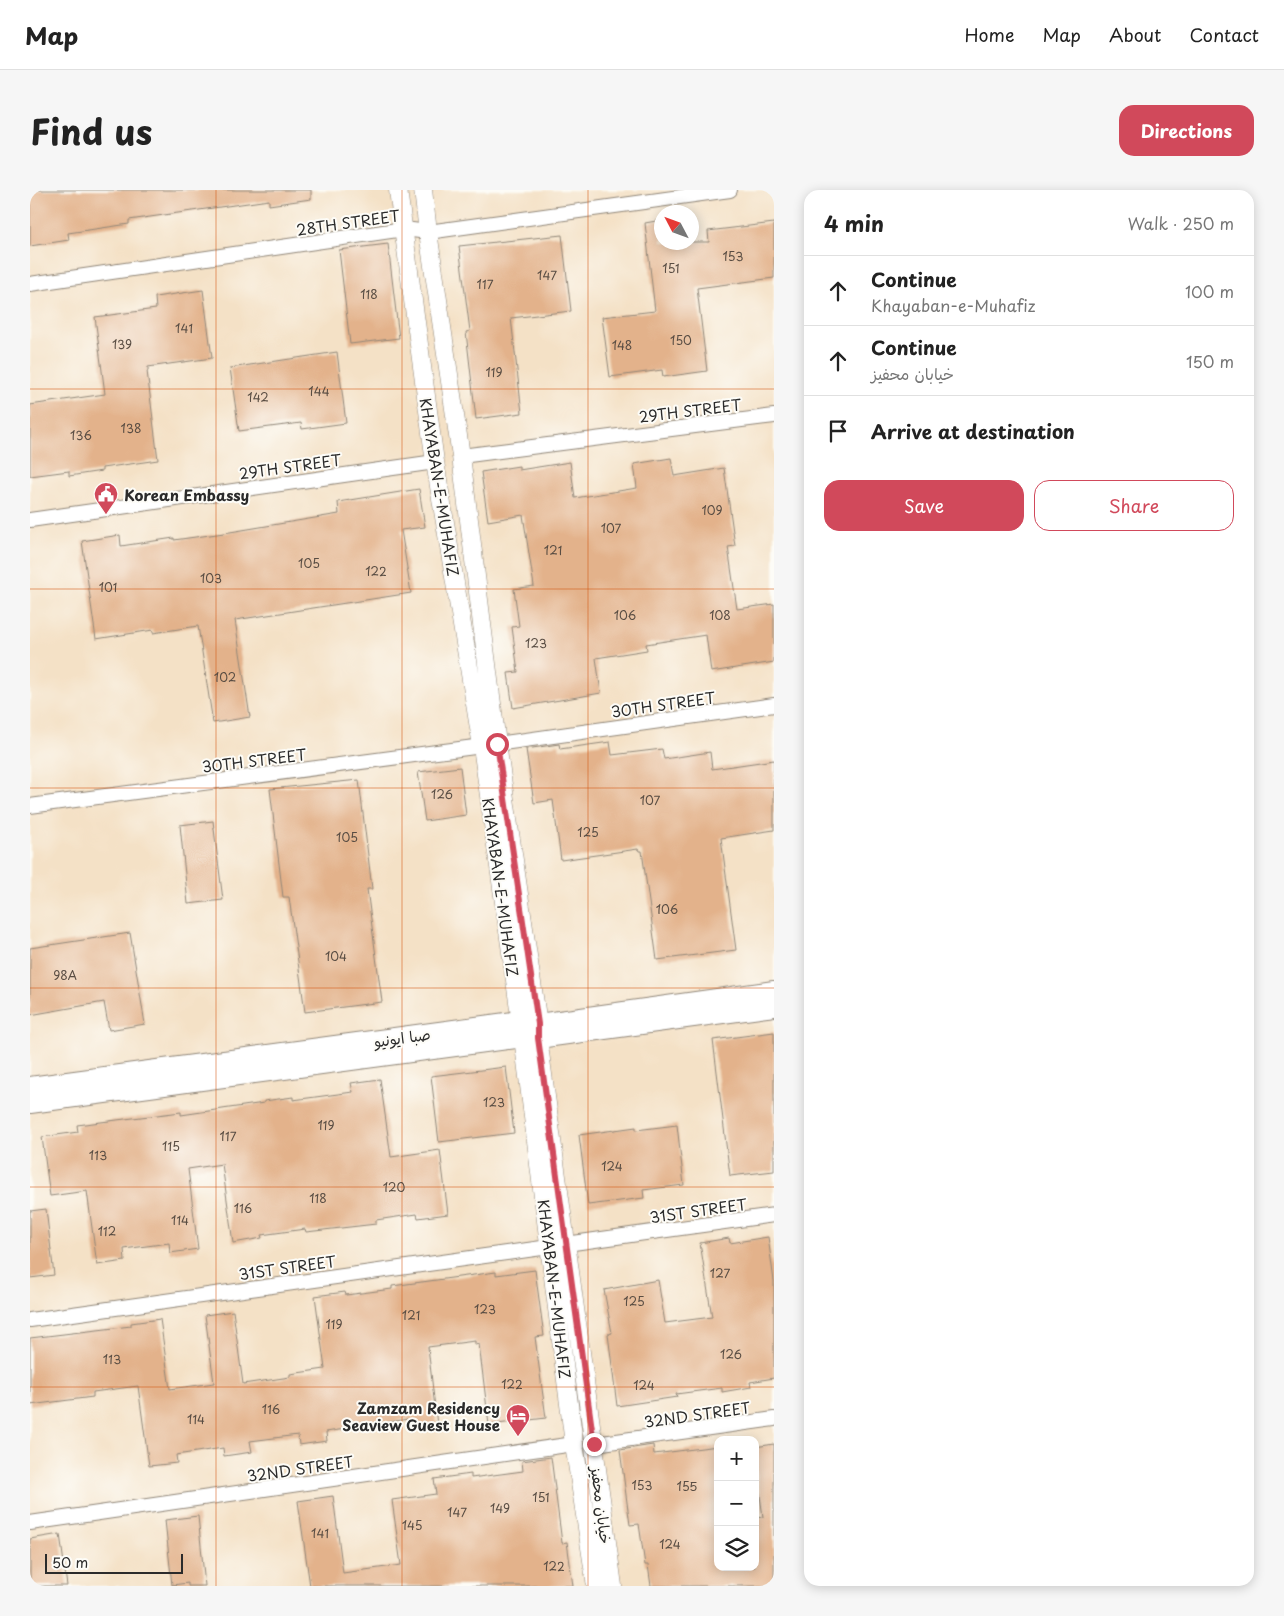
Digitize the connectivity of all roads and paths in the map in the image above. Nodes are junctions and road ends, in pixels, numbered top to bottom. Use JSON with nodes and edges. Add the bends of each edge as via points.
{"nodes":[{"id":1,"x":398,"y":190,"type":"edge"},
{"id":2,"x":423,"y":190,"type":"edge"},
{"id":3,"x":730,"y":190,"type":"edge"},
{"id":4,"x":404,"y":229,"type":"junction"},
{"id":5,"x":428,"y":232,"type":"junction"},
{"id":6,"x":30,"y":284,"type":"edge"},
{"id":7,"x":774,"y":416,"type":"edge"},
{"id":8,"x":460,"y":456,"type":"junction"},
{"id":9,"x":435,"y":462,"type":"junction"},
{"id":10,"x":30,"y":520,"type":"edge"},
{"id":11,"x":774,"y":705,"type":"edge"},
{"id":12,"x":489,"y":745,"type":"junction"},
{"id":13,"x":30,"y":806,"type":"edge"},
{"id":14,"x":774,"y":991,"type":"edge"},
{"id":15,"x":774,"y":1006,"type":"edge"},
{"id":16,"x":530,"y":1030,"type":"junction"},
{"id":17,"x":30,"y":1088,"type":"edge"},
{"id":18,"x":30,"y":1104,"type":"edge"},
{"id":19,"x":774,"y":1215,"type":"edge"},
{"id":20,"x":558,"y":1246,"type":"junction"},
{"id":21,"x":30,"y":1320,"type":"edge"},
{"id":22,"x":774,"y":1420,"type":"edge"},
{"id":23,"x":574,"y":1444,"type":"junction"},
{"id":24,"x":594,"y":1444,"type":"junction"},
{"id":25,"x":30,"y":1523,"type":"edge"},
{"id":26,"x":600,"y":1555,"type":"junction"},
{"id":27,"x":596,"y":1586,"type":"edge"},
{"id":28,"x":612,"y":1586,"type":"edge"}],
"edges":[{"from":1,"to":4,"type":"street","name":"KHAYABAN-E-MUHAFIZ"},
{"from":2,"to":5,"type":"street","name":"KHAYABAN-E-MUHAFIZ"},
{"from":3,"to":5,"type":"street","name":"28TH STREET"},
{"from":4,"to":5,"type":"street","name":"28TH STREET"},
{"from":4,"to":6,"type":"street","name":"28TH STREET"},
{"from":4,"to":9,"type":"street","name":"KHAYABAN-E-MUHAFIZ"},
{"from":5,"to":8,"type":"street","name":"KHAYABAN-E-MUHAFIZ"},
{"from":7,"to":8,"type":"street","name":"29TH STREET"},
{"from":8,"to":12,"type":"street","name":"KHAYABAN-E-MUHAFIZ"},
{"from":9,"to":10,"type":"street","name":"29TH STREET"},
{"from":9,"to":12,"type":"street","name":"KHAYABAN-E-MUHAFIZ"},
{"from":11,"to":12,"type":"street","name":"30TH STREET"},
{"from":12,"to":13,"type":"street","name":"30TH STREET"},
{"from":12,"to":16,"type":"street","name":"KHAYABAN-E-MUHAFIZ"},
{"from":14,"to":16,"type":"main road","name":"صبا ایونیو"},
{"from":15,"to":16,"type":"main road","name":"صبا ایونیو"},
{"from":16,"to":17,"type":"main road","name":"صبا ایونیو"},
{"from":16,"to":18,"type":"main road","name":"صبا ایونیو"},
{"from":16,"to":20,"type":"street","name":"خیابان محفیز"},
{"from":19,"to":20,"type":"street","name":"31ST STREET"},
{"from":20,"to":21,"type":"street","name":"31ST STREET"},
{"from":20,"to":23,"type":"street","name":"KHAYABAN-E-MUHAFIZ"},
{"from":20,"to":24,"type":"street","name":"خیابان محفیز"},
{"from":22,"to":24,"type":"street","name":"32ND STREET"},
{"from":23,"to":25,"type":"street","name":"32ND STREET"},
{"from":23,"to":26,"type":"street","name":"KHAYABAN-E-MUHAFIZ"},
{"from":24,"to":26,"type":"street","name":"خیابان محفیز"},
{"from":26,"to":27,"type":"street","name":"KHAYABAN-E-MUHAFIZ"},
{"from":26,"to":28,"type":"street","name":"خیابان محفیز"}]}
